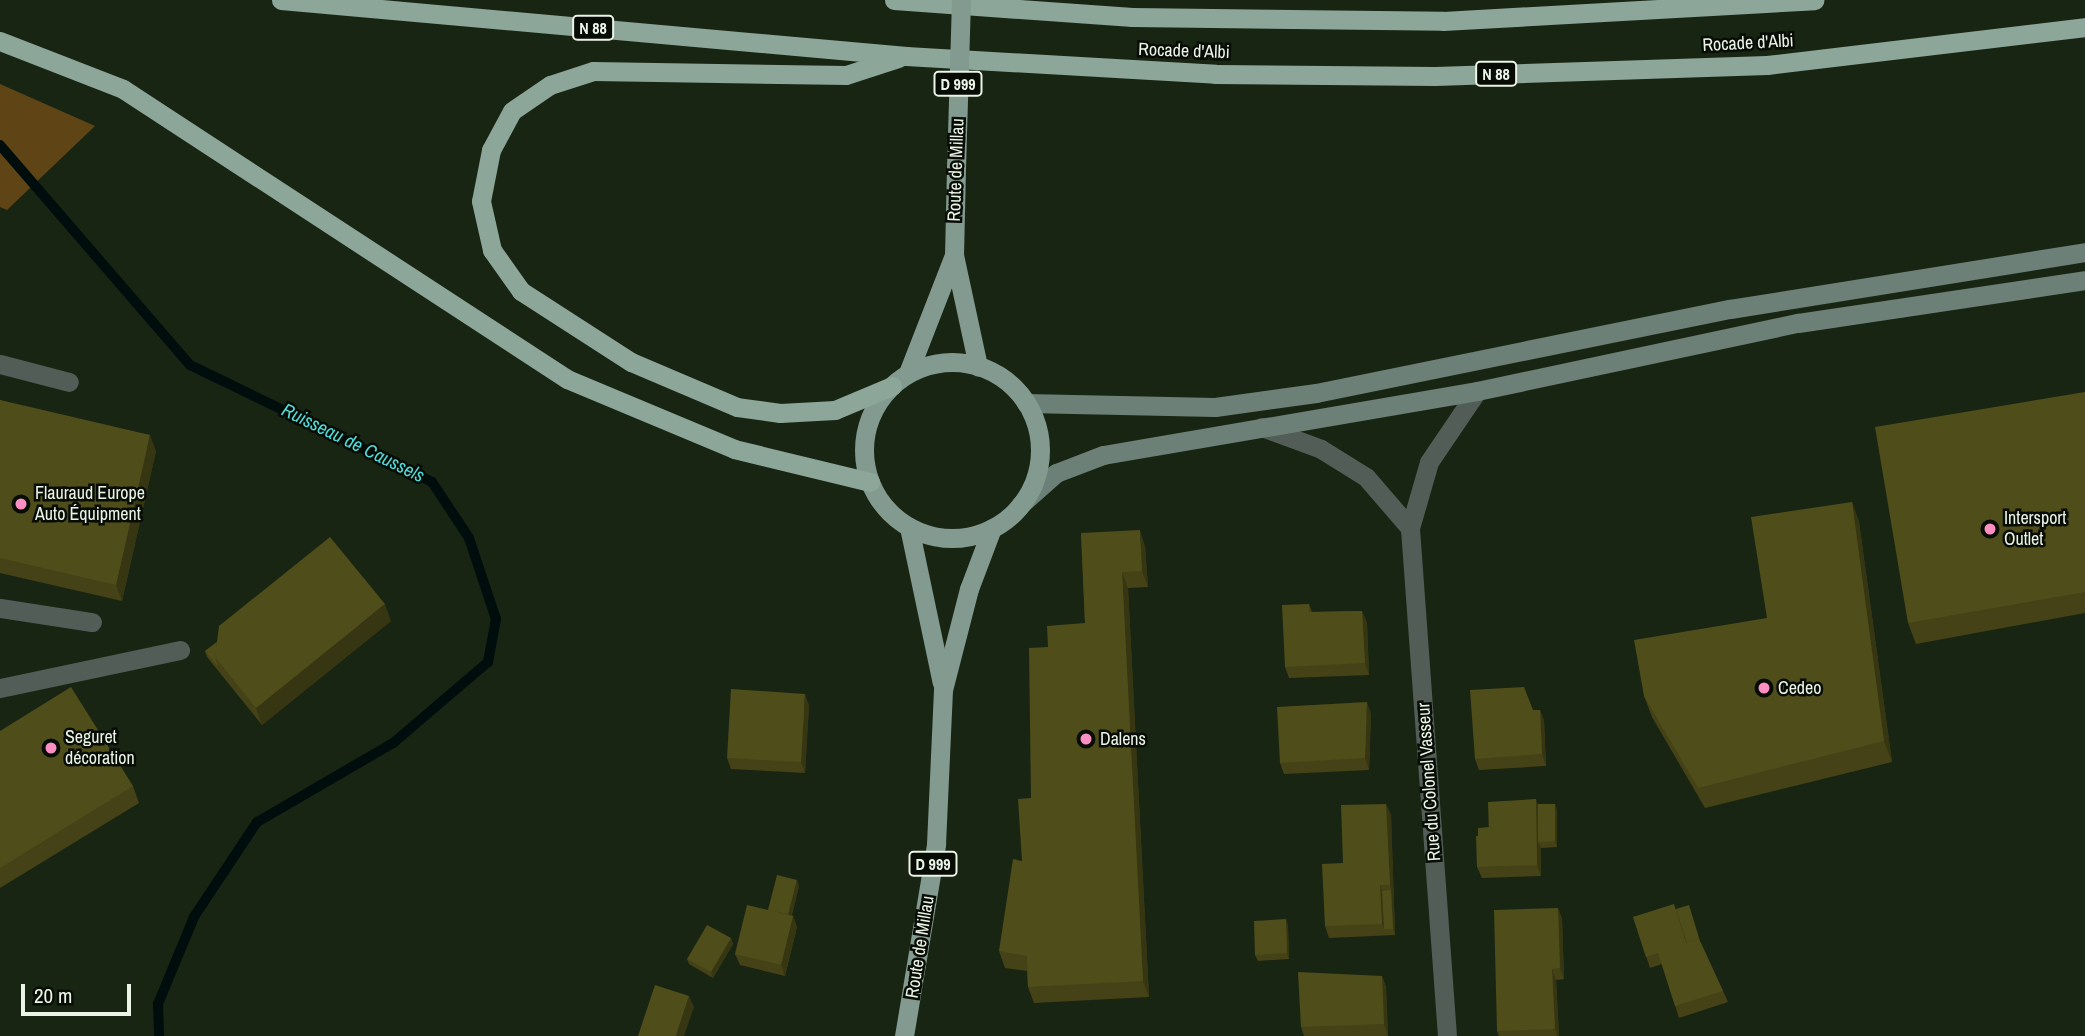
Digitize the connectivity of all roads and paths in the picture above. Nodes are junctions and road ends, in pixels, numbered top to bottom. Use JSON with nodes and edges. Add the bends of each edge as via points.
{"nodes":[{"id":1,"x":281,"y":0,"type":"edge"},
{"id":2,"x":894,"y":0,"type":"edge"},
{"id":3,"x":961,"y":0,"type":"edge"},
{"id":4,"x":1814,"y":0,"type":"edge"},
{"id":5,"x":2085,"y":27,"type":"edge"},
{"id":6,"x":0,"y":41,"type":"edge"},
{"id":7,"x":906,"y":56,"type":"junction"},
{"id":8,"x":2085,"y":252,"type":"edge"},
{"id":9,"x":954,"y":255,"type":"junction"},
{"id":10,"x":2085,"y":280,"type":"edge"},
{"id":11,"x":0,"y":364,"type":"edge"},
{"id":12,"x":978,"y":366,"type":"junction"},
{"id":13,"x":908,"y":373,"type":"junction"},
{"id":14,"x":69,"y":382,"type":"dead end"},
{"id":15,"x":892,"y":386,"type":"junction"},
{"id":16,"x":1477,"y":391,"type":"junction"},
{"id":17,"x":1026,"y":403,"type":"junction"},
{"id":18,"x":1262,"y":427,"type":"junction"},
{"id":19,"x":870,"y":482,"type":"junction"},
{"id":20,"x":1020,"y":505,"type":"junction"},
{"id":21,"x":909,"y":527,"type":"junction"},
{"id":22,"x":992,"y":528,"type":"junction"},
{"id":23,"x":1410,"y":528,"type":"junction"},
{"id":24,"x":0,"y":608,"type":"edge"},
{"id":25,"x":92,"y":622,"type":"dead end"},
{"id":26,"x":180,"y":650,"type":"dead end"},
{"id":27,"x":0,"y":688,"type":"edge"},
{"id":28,"x":943,"y":691,"type":"junction"},
{"id":29,"x":904,"y":1036,"type":"edge"},
{"id":30,"x":1447,"y":1036,"type":"edge"}],
"edges":[{"from":1,"to":7,"type":"highway","name":"Rocade d'Albi","number":"N 88"},
{"from":2,"to":4,"type":"highway","name":"Rocade d'Albi","via":[[1132,18],[1443,22]]},
{"from":3,"to":9,"type":"main road","name":"Route de Millau","number":"D 999","bridge":true},
{"from":5,"to":7,"type":"highway","name":"Rocade d'Albi","number":"N 88","via":[[1767,65],[1435,76],[1215,74]]},
{"from":6,"to":19,"type":"highway","via":[[123,89],[567,379],[734,449]]},
{"from":7,"to":15,"type":"highway","via":[[846,75],[593,71],[550,85],[512,111],[491,150],[481,201],[492,250],[521,291],[631,362],[737,407],[780,413],[835,410]]},
{"from":8,"to":17,"type":"main road","via":[[1730,309],[1316,393],[1215,407]]},
{"from":9,"to":12,"type":"main road","number":"D 999"},
{"from":9,"to":13,"type":"main road","number":"D 999"},
{"from":10,"to":16,"type":"main road","via":[[1798,323]]},
{"from":11,"to":14,"type":"street"},
{"from":12,"to":13,"type":"main road","via":[[955,362]]},
{"from":12,"to":17,"type":"main road","via":[[1006,380]]},
{"from":13,"to":15,"type":"main road"},
{"from":15,"to":19,"type":"main road","via":[[866,430]]},
{"from":16,"to":18,"type":"main road"},
{"from":16,"to":23,"type":"street","name":"Rue du Colonel Vasseur","via":[[1429,462]]},
{"from":17,"to":20,"type":"main road","via":[[1040,444],[1038,466]]},
{"from":18,"to":20,"type":"main road","via":[[1103,455],[1056,473]]},
{"from":18,"to":23,"type":"street","via":[[1321,449],[1366,477]]},
{"from":19,"to":21,"type":"main road","via":[[879,500]]},
{"from":20,"to":22,"type":"main road"},
{"from":21,"to":22,"type":"main road","via":[[936,537]]},
{"from":21,"to":28,"type":"main road","name":"Route de Millau","number":"D 999"},
{"from":22,"to":28,"type":"main road","name":"Route de Millau","number":"D 999","via":[[968,589]]},
{"from":23,"to":30,"type":"street","name":"Rue du Colonel Vasseur"},
{"from":24,"to":25,"type":"street"},
{"from":26,"to":27,"type":"street"},
{"from":28,"to":29,"type":"main road","name":"Route de Millau","number":"D 999","via":[[936,844]]}]}
